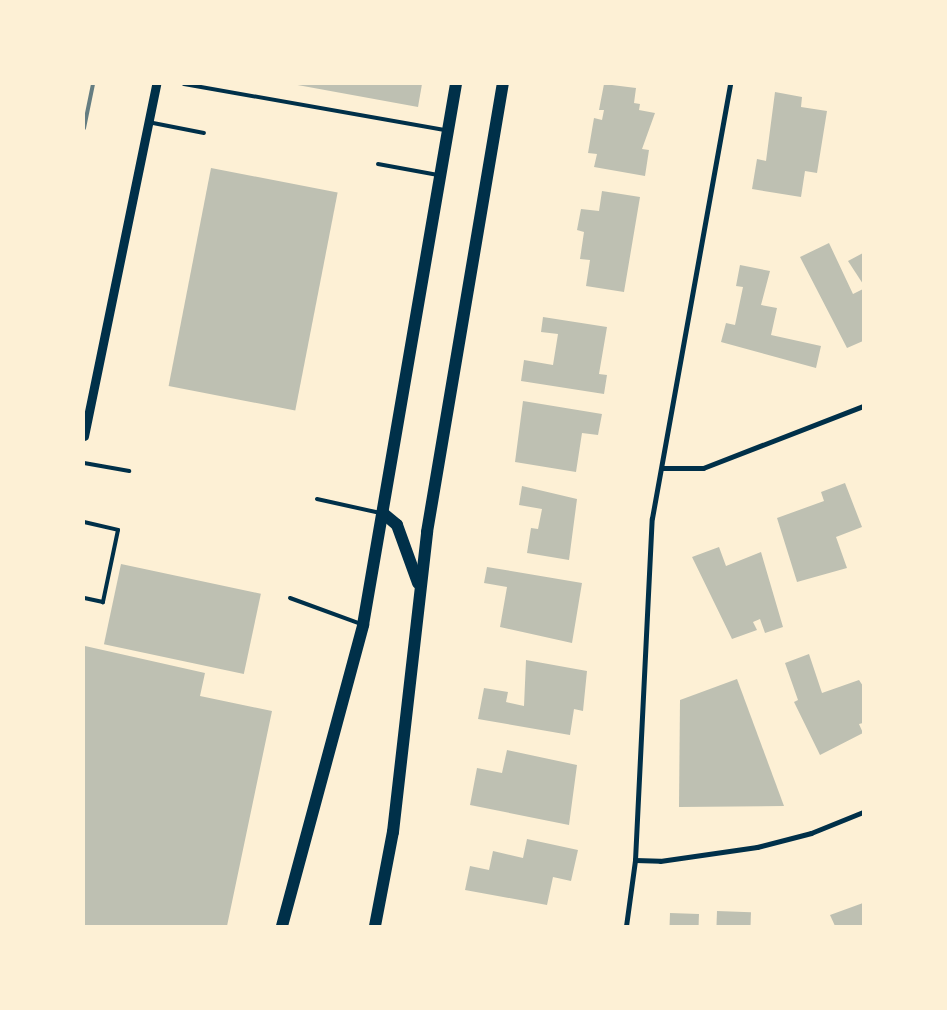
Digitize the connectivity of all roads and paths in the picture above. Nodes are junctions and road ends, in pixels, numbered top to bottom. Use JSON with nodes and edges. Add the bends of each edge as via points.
{"nodes":[{"id":1,"x":156,"y":84,"type":"edge"},
{"id":2,"x":184,"y":84,"type":"edge"},
{"id":3,"x":456,"y":84,"type":"edge"},
{"id":4,"x":502,"y":84,"type":"edge"},
{"id":5,"x":730,"y":84,"type":"edge"},
{"id":6,"x":148,"y":122,"type":"junction"},
{"id":7,"x":448,"y":130,"type":"junction"},
{"id":8,"x":204,"y":133,"type":"dead end"},
{"id":9,"x":378,"y":164,"type":"dead end"},
{"id":10,"x":440,"y":175,"type":"junction"},
{"id":11,"x":863,"y":406,"type":"edge"},
{"id":12,"x":84,"y":436,"type":"edge"},
{"id":13,"x":84,"y":463,"type":"edge"},
{"id":14,"x":662,"y":468,"type":"junction"},
{"id":15,"x":129,"y":471,"type":"dead end"},
{"id":16,"x":316,"y":500,"type":"dead end"},
{"id":17,"x":384,"y":514,"type":"junction"},
{"id":18,"x":84,"y":522,"type":"edge"},
{"id":19,"x":419,"y":588,"type":"junction"},
{"id":20,"x":84,"y":598,"type":"edge"},
{"id":21,"x":290,"y":598,"type":"dead end"},
{"id":22,"x":363,"y":625,"type":"junction"},
{"id":23,"x":863,"y":812,"type":"edge"},
{"id":24,"x":635,"y":860,"type":"junction"},
{"id":25,"x":282,"y":926,"type":"edge"},
{"id":26,"x":375,"y":926,"type":"edge"},
{"id":27,"x":626,"y":926,"type":"edge"}],
"edges":[{"from":1,"to":6,"type":"street"},
{"from":2,"to":7,"type":"lane"},
{"from":3,"to":7,"type":"main road"},
{"from":4,"to":19,"type":"main road"},
{"from":5,"to":14,"type":"street"},
{"from":6,"to":8,"type":"lane"},
{"from":6,"to":12,"type":"street"},
{"from":7,"to":10,"type":"main road"},
{"from":9,"to":10,"type":"lane"},
{"from":10,"to":17,"type":"main road"},
{"from":11,"to":14,"type":"street","via":[[704,468]]},
{"from":13,"to":15,"type":"lane"},
{"from":14,"to":24,"type":"street","via":[[652,518]]},
{"from":16,"to":17,"type":"lane"},
{"from":17,"to":19,"type":"main road","via":[[397,525]]},
{"from":17,"to":22,"type":"main road"},
{"from":18,"to":20,"type":"lane","via":[[118,530],[103,602]]},
{"from":19,"to":26,"type":"main road","via":[[396,807]]},
{"from":21,"to":22,"type":"lane"},
{"from":22,"to":25,"type":"main road"},
{"from":23,"to":24,"type":"street","via":[[811,833],[757,847],[660,861]]},
{"from":24,"to":27,"type":"street"}]}
